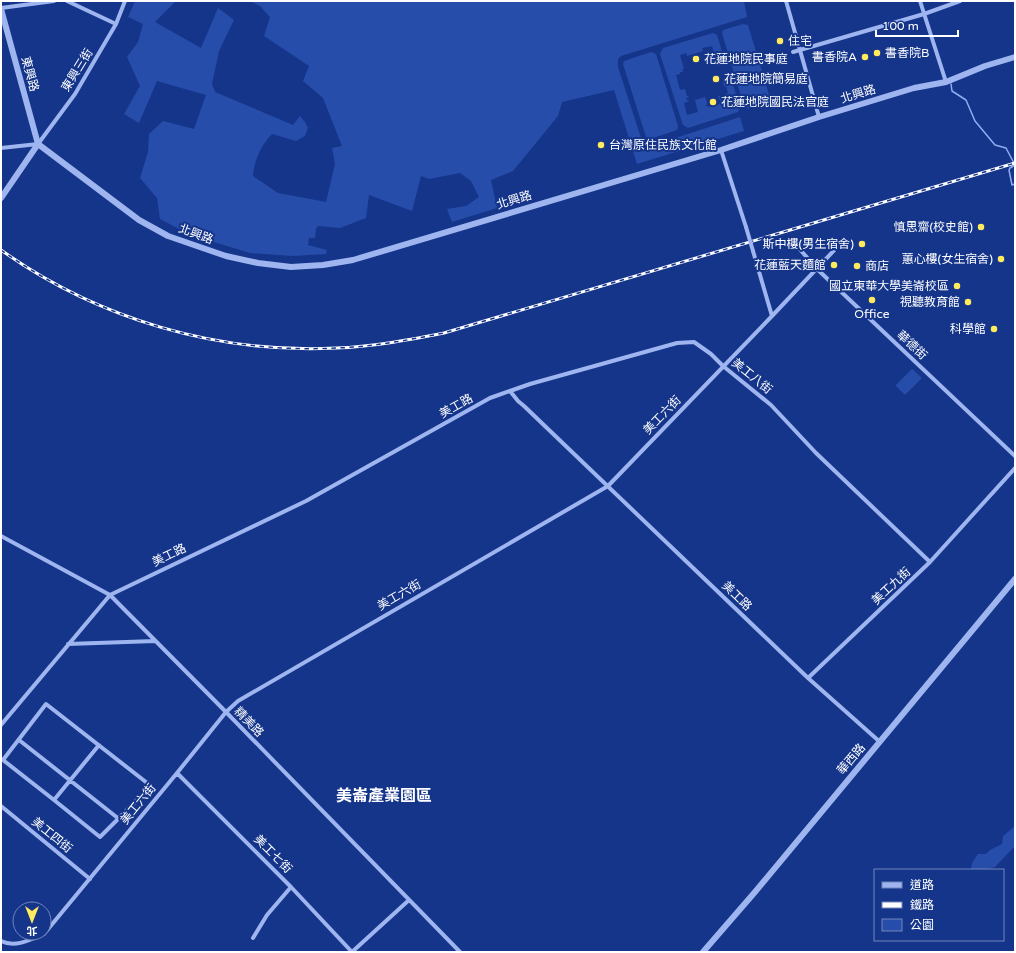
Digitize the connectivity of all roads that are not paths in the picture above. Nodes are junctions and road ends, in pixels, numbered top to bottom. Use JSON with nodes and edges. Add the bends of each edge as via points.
{"nodes":[{"id":1,"x":54,"y":1,"type":"edge"},
{"id":2,"x":66,"y":1,"type":"edge"},
{"id":3,"x":125,"y":1,"type":"edge"},
{"id":4,"x":786,"y":1,"type":"edge"},
{"id":5,"x":920,"y":1,"type":"edge"},
{"id":6,"x":960,"y":1,"type":"edge"},
{"id":7,"x":1,"y":8,"type":"edge"},
{"id":8,"x":924,"y":14,"type":"junction"},
{"id":9,"x":116,"y":24,"type":"junction"},
{"id":10,"x":799,"y":50,"type":"junction"},
{"id":11,"x":793,"y":52,"type":"dead end"},
{"id":12,"x":1015,"y":57,"type":"edge"},
{"id":13,"x":946,"y":82,"type":"junction"},
{"id":14,"x":819,"y":117,"type":"junction"},
{"id":15,"x":38,"y":144,"type":"junction"},
{"id":16,"x":1,"y":148,"type":"edge"},
{"id":17,"x":721,"y":150,"type":"junction"},
{"id":18,"x":1,"y":198,"type":"edge"},
{"id":19,"x":840,"y":243,"type":"dead end"},
{"id":20,"x":797,"y":246,"type":"dead end"},
{"id":21,"x":817,"y":268,"type":"junction"},
{"id":22,"x":772,"y":316,"type":"junction"},
{"id":23,"x":723,"y":366,"type":"junction"},
{"id":24,"x":510,"y":391,"type":"junction"},
{"id":25,"x":1015,"y":456,"type":"edge"},
{"id":26,"x":1015,"y":468,"type":"edge"},
{"id":27,"x":608,"y":486,"type":"junction"},
{"id":28,"x":1,"y":536,"type":"edge"},
{"id":29,"x":930,"y":562,"type":"junction"},
{"id":30,"x":1015,"y":579,"type":"edge"},
{"id":31,"x":110,"y":595,"type":"junction"},
{"id":32,"x":156,"y":641,"type":"junction"},
{"id":33,"x":68,"y":644,"type":"junction"},
{"id":34,"x":808,"y":678,"type":"junction"},
{"id":35,"x":226,"y":712,"type":"junction"},
{"id":36,"x":1,"y":725,"type":"edge"},
{"id":37,"x":19,"y":740,"type":"junction"},
{"id":38,"x":880,"y":742,"type":"junction"},
{"id":39,"x":99,"y":745,"type":"junction"},
{"id":40,"x":177,"y":773,"type":"junction"},
{"id":41,"x":70,"y":780,"type":"junction"},
{"id":42,"x":54,"y":800,"type":"junction"},
{"id":43,"x":1,"y":806,"type":"edge"},
{"id":44,"x":119,"y":819,"type":"junction"},
{"id":45,"x":90,"y":879,"type":"junction"},
{"id":46,"x":291,"y":887,"type":"junction"},
{"id":47,"x":409,"y":900,"type":"junction"},
{"id":48,"x":253,"y":938,"type":"dead end"},
{"id":49,"x":3,"y":942,"type":"edge"},
{"id":50,"x":352,"y":952,"type":"edge"},
{"id":51,"x":460,"y":952,"type":"edge"},
{"id":52,"x":703,"y":952,"type":"edge"}],
"edges":[{"from":1,"to":7,"type":"street"},
{"from":2,"to":9,"type":"street"},
{"from":3,"to":9,"type":"street","name":"東興三街"},
{"from":4,"to":10,"type":"street"},
{"from":5,"to":8,"type":"street"},
{"from":6,"to":8,"type":"street"},
{"from":7,"to":15,"type":"street","name":"東興路"},
{"from":8,"to":10,"type":"street"},
{"from":8,"to":13,"type":"street"},
{"from":9,"to":15,"type":"street","name":"東興三街","via":[[75,94]]},
{"from":10,"to":11,"type":"street"},
{"from":10,"to":14,"type":"street"},
{"from":12,"to":13,"type":"street","name":"北興路"},
{"from":13,"to":14,"type":"street","name":"北興路","via":[[914,88]]},
{"from":14,"to":17,"type":"street","name":"北興路"},
{"from":15,"to":16,"type":"street"},
{"from":15,"to":17,"type":"street","name":"北興路","via":[[139,220],[168,236],[258,264],[291,266],[323,265],[353,260]]},
{"from":15,"to":18,"type":"street"},
{"from":17,"to":22,"type":"street","bridge":true},
{"from":19,"to":21,"type":"street","name":"美工六街"},
{"from":20,"to":21,"type":"street","name":"華德街"},
{"from":21,"to":22,"type":"street","name":"美工六街"},
{"from":21,"to":25,"type":"street","name":"華德街"},
{"from":22,"to":23,"type":"street","name":"美工六街"},
{"from":23,"to":24,"type":"street","name":"美工八街","via":[[694,342],[677,342]]},
{"from":23,"to":27,"type":"street","name":"美工六街"},
{"from":23,"to":29,"type":"street","name":"美工八街","via":[[771,405],[816,453]]},
{"from":24,"to":27,"type":"street","name":"美工路"},
{"from":24,"to":31,"type":"street","name":"美工路","via":[[490,398],[306,501]]},
{"from":26,"to":29,"type":"street","name":"美工九街"},
{"from":27,"to":34,"type":"street","name":"美工路"},
{"from":27,"to":35,"type":"street","name":"美工六街","via":[[244,697]]},
{"from":28,"to":31,"type":"street","name":"精美路"},
{"from":29,"to":34,"type":"street","name":"美工九街"},
{"from":30,"to":38,"type":"street","name":"華西路"},
{"from":31,"to":32,"type":"street","name":"精美路"},
{"from":31,"to":33,"type":"street","name":"美工路"},
{"from":32,"to":33,"type":"street"},
{"from":32,"to":35,"type":"street","name":"精美路"},
{"from":33,"to":36,"type":"street","name":"美工路"},
{"from":34,"to":38,"type":"street","name":"美工路"},
{"from":35,"to":40,"type":"street","name":"美工六街"},
{"from":35,"to":47,"type":"street","name":"精美路"},
{"from":37,"to":39,"type":"street","via":[[46,704]]},
{"from":37,"to":41,"type":"street"},
{"from":37,"to":42,"type":"street","via":[[3,760]]},
{"from":38,"to":52,"type":"street","name":"華西路"},
{"from":39,"to":41,"type":"street"},
{"from":39,"to":44,"type":"street","via":[[151,786]]},
{"from":40,"to":45,"type":"street","name":"美工六街"},
{"from":40,"to":46,"type":"street","name":"美工七街"},
{"from":41,"to":42,"type":"street"},
{"from":41,"to":44,"type":"street"},
{"from":42,"to":44,"type":"street","via":[[100,837]]},
{"from":43,"to":45,"type":"street","name":"美工四街"},
{"from":45,"to":49,"type":"street","name":"美工六街","via":[[44,934],[21,944]]},
{"from":46,"to":48,"type":"street","via":[[267,915]]},
{"from":46,"to":50,"type":"street","name":"美工七街"},
{"from":47,"to":50,"type":"street"},
{"from":47,"to":51,"type":"street","name":"精美路"}]}
